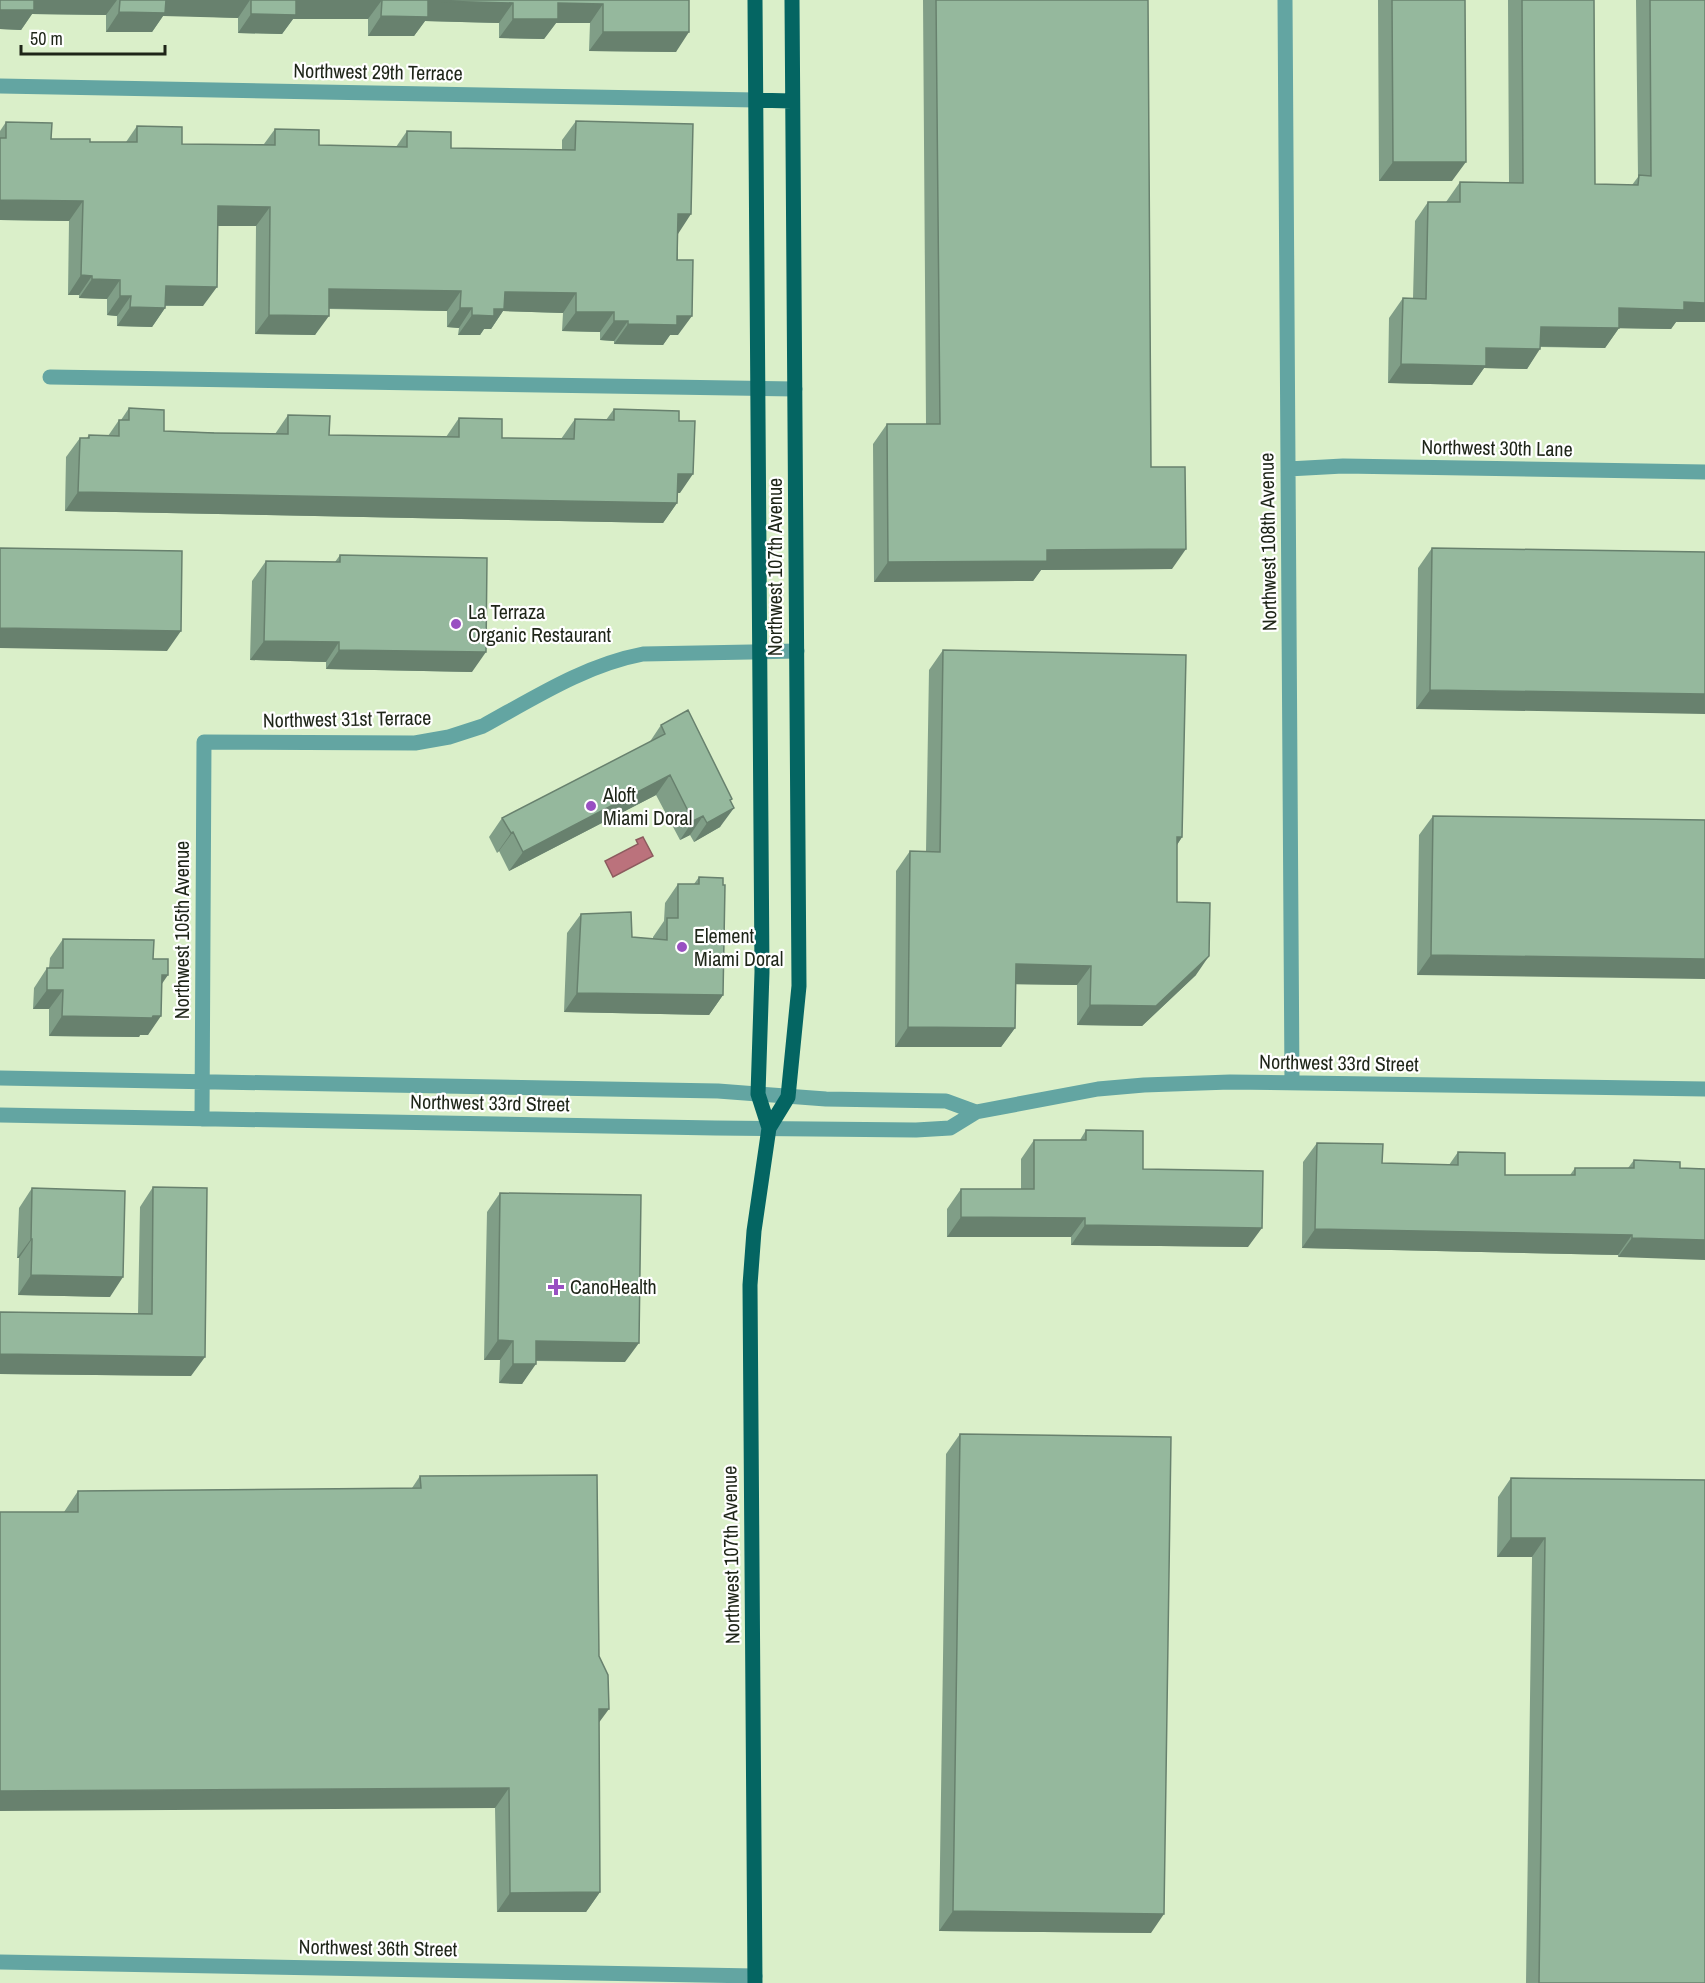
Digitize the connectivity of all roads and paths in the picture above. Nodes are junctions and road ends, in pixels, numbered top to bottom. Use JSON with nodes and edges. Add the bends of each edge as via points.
{"nodes":[{"id":1,"x":755,"y":0,"type":"edge"},
{"id":2,"x":792,"y":0,"type":"edge"},
{"id":3,"x":1285,"y":0,"type":"edge"},
{"id":4,"x":0,"y":86,"type":"edge"},
{"id":5,"x":756,"y":100,"type":"junction"},
{"id":6,"x":792,"y":101,"type":"junction"},
{"id":7,"x":50,"y":377,"type":"dead end"},
{"id":8,"x":758,"y":388,"type":"junction"},
{"id":9,"x":795,"y":389,"type":"junction"},
{"id":10,"x":1288,"y":469,"type":"junction"},
{"id":11,"x":1705,"y":472,"type":"edge"},
{"id":12,"x":796,"y":651,"type":"junction"},
{"id":13,"x":760,"y":652,"type":"junction"},
{"id":14,"x":204,"y":742,"type":"joint"},
{"id":15,"x":0,"y":1078,"type":"edge"},
{"id":16,"x":202,"y":1082,"type":"junction"},
{"id":17,"x":1292,"y":1083,"type":"junction"},
{"id":18,"x":1705,"y":1089,"type":"edge"},
{"id":19,"x":758,"y":1094,"type":"junction"},
{"id":20,"x":788,"y":1097,"type":"junction"},
{"id":21,"x":976,"y":1112,"type":"junction"},
{"id":22,"x":0,"y":1115,"type":"edge"},
{"id":23,"x":202,"y":1119,"type":"junction"},
{"id":24,"x":769,"y":1128,"type":"junction"},
{"id":25,"x":0,"y":1962,"type":"edge"},
{"id":26,"x":755,"y":1980,"type":"edge"}],
"edges":[{"from":1,"to":5,"type":"main road","name":"Northwest 107th Avenue"},
{"from":2,"to":6,"type":"main road","name":"Northwest 107th Avenue"},
{"from":3,"to":10,"type":"street","name":"Northwest 108th Avenue"},
{"from":4,"to":5,"type":"street","name":"Northwest 29th Terrace"},
{"from":5,"to":6,"type":"main road"},
{"from":5,"to":8,"type":"main road","name":"Northwest 107th Avenue"},
{"from":6,"to":9,"type":"main road","name":"Northwest 107th Avenue"},
{"from":7,"to":8,"type":"street"},
{"from":8,"to":9,"type":"street"},
{"from":8,"to":13,"type":"main road","name":"Northwest 107th Avenue"},
{"from":9,"to":12,"type":"main road","name":"Northwest 107th Avenue"},
{"from":10,"to":11,"type":"street","name":"Northwest 30th Lane","via":[[1343,465]]},
{"from":10,"to":17,"type":"street","name":"Northwest 108th Avenue"},
{"from":12,"to":13,"type":"street","name":"Northwest 31st Terrace"},
{"from":12,"to":20,"type":"main road","name":"Northwest 107th Avenue","via":[[799,986]]},
{"from":13,"to":14,"type":"street","name":"Northwest 31st Terrace","via":[[643,654],[620,658],[591,669],[483,726],[429,742]]},
{"from":13,"to":19,"type":"main road","name":"Northwest 107th Avenue","via":[[762,993]]},
{"from":14,"to":16,"type":"street","name":"Northwest 105th Avenue"},
{"from":15,"to":16,"type":"street","name":"Northwest 33rd Street"},
{"from":16,"to":19,"type":"street","name":"Northwest 33rd Street"},
{"from":16,"to":23,"type":"street","name":"Northwest 105th Avenue"},
{"from":17,"to":18,"type":"street","name":"Northwest 33rd Street"},
{"from":17,"to":21,"type":"street","name":"Northwest 33rd Street","via":[[1144,1084]]},
{"from":19,"to":20,"type":"street","name":"Northwest 33rd Street"},
{"from":19,"to":24,"type":"main road","name":"Northwest 107th Avenue"},
{"from":20,"to":21,"type":"street","name":"Northwest 33rd Street","via":[[946,1101]]},
{"from":20,"to":24,"type":"main road","name":"Northwest 107th Avenue"},
{"from":21,"to":24,"type":"street","name":"Northwest 33rd Street","via":[[950,1128]]},
{"from":22,"to":23,"type":"street","name":"Northwest 33rd Street"},
{"from":23,"to":24,"type":"street","name":"Northwest 33rd Street"},
{"from":24,"to":26,"type":"main road","name":"Northwest 107th Avenue","via":[[750,1285]]},
{"from":25,"to":26,"type":"street","name":"Northwest 36th Street"}]}
